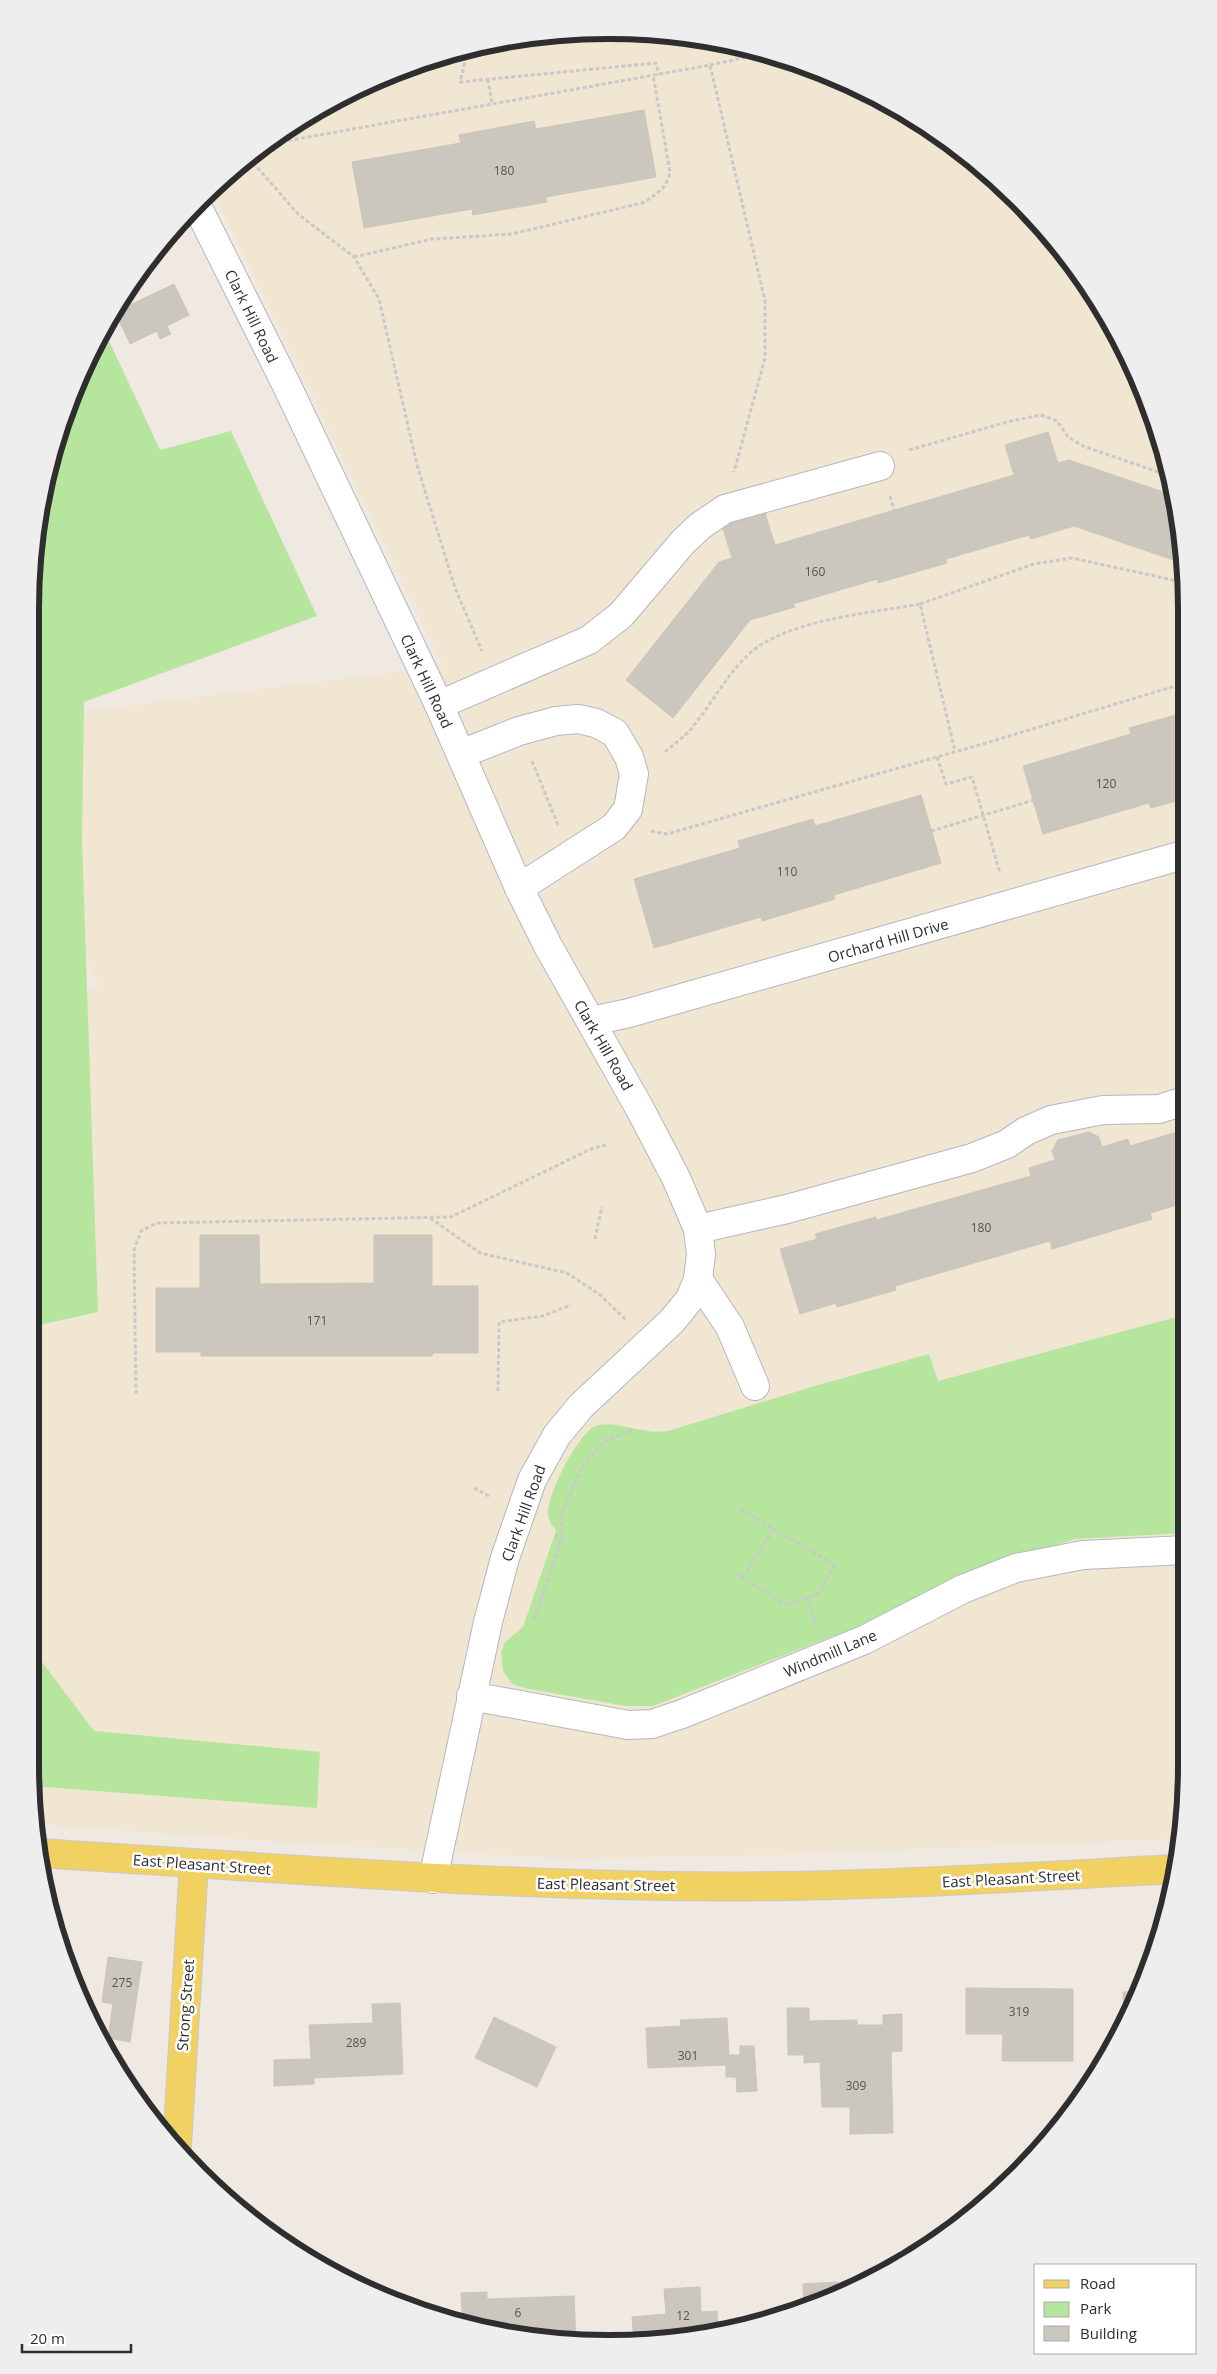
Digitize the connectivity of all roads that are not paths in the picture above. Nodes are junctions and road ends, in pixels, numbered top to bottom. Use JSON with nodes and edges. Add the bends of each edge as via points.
{"nodes":[{"id":1,"x":200,"y":212,"type":"edge"},
{"id":2,"x":880,"y":466,"type":"road end"},
{"id":3,"x":439,"y":705,"type":"junction"},
{"id":4,"x":461,"y":754,"type":"junction"},
{"id":5,"x":1178,"y":856,"type":"edge"},
{"id":6,"x":519,"y":888,"type":"junction"},
{"id":7,"x":592,"y":1021,"type":"junction"},
{"id":8,"x":1178,"y":1103,"type":"edge"},
{"id":9,"x":698,"y":1229,"type":"junction"},
{"id":10,"x":698,"y":1279,"type":"junction"},
{"id":11,"x":755,"y":1386,"type":"dead end"},
{"id":12,"x":1178,"y":1550,"type":"edge"},
{"id":13,"x":471,"y":1696,"type":"junction"},
{"id":14,"x":46,"y":1854,"type":"edge"},
{"id":15,"x":194,"y":1864,"type":"junction"},
{"id":16,"x":1168,"y":1870,"type":"edge"},
{"id":17,"x":433,"y":1879,"type":"junction"},
{"id":18,"x":177,"y":2137,"type":"edge"}],
"edges":[{"from":1,"to":3,"type":"street","name":"Clark Hill Road"},
{"from":2,"to":3,"type":"street","via":[[725,509],[683,542],[621,615],[588,640]]},
{"from":3,"to":4,"type":"street","name":"Clark Hill Road"},
{"from":4,"to":6,"type":"street","name":"Clark Hill Road"},
{"from":4,"to":6,"type":"street","via":[[556,720],[578,719],[596,723],[615,733],[629,757],[634,774],[628,809],[614,827]]},
{"from":5,"to":7,"type":"street","name":"Orchard Hill Drive","via":[[638,1011]]},
{"from":6,"to":7,"type":"street","name":"Clark Hill Road"},
{"from":7,"to":9,"type":"street","name":"Clark Hill Road","via":[[649,1127]]},
{"from":8,"to":9,"type":"street","via":[[1159,1109],[1103,1110],[1051,1120],[1007,1144],[972,1158],[787,1210]]},
{"from":9,"to":10,"type":"street","name":"Clark Hill Road","via":[[701,1254]]},
{"from":10,"to":11,"type":"street","via":[[730,1327]]},
{"from":10,"to":13,"type":"street","name":"Clark Hill Road","via":[[690,1299],[650,1343],[581,1406],[557,1435],[539,1466],[505,1558]]},
{"from":12,"to":13,"type":"street","name":"Windmill Lane","via":[[1083,1555],[1016,1568],[963,1589],[864,1640],[652,1724],[628,1725]]},
{"from":13,"to":17,"type":"street","name":"Clark Hill Road"},
{"from":14,"to":15,"type":"main road","name":"East Pleasant Street"},
{"from":15,"to":17,"type":"main road","name":"East Pleasant Street"},
{"from":15,"to":18,"type":"main road","name":"Strong Street"},
{"from":16,"to":17,"type":"main road","name":"East Pleasant Street","via":[[894,1884],[669,1886]]}]}
